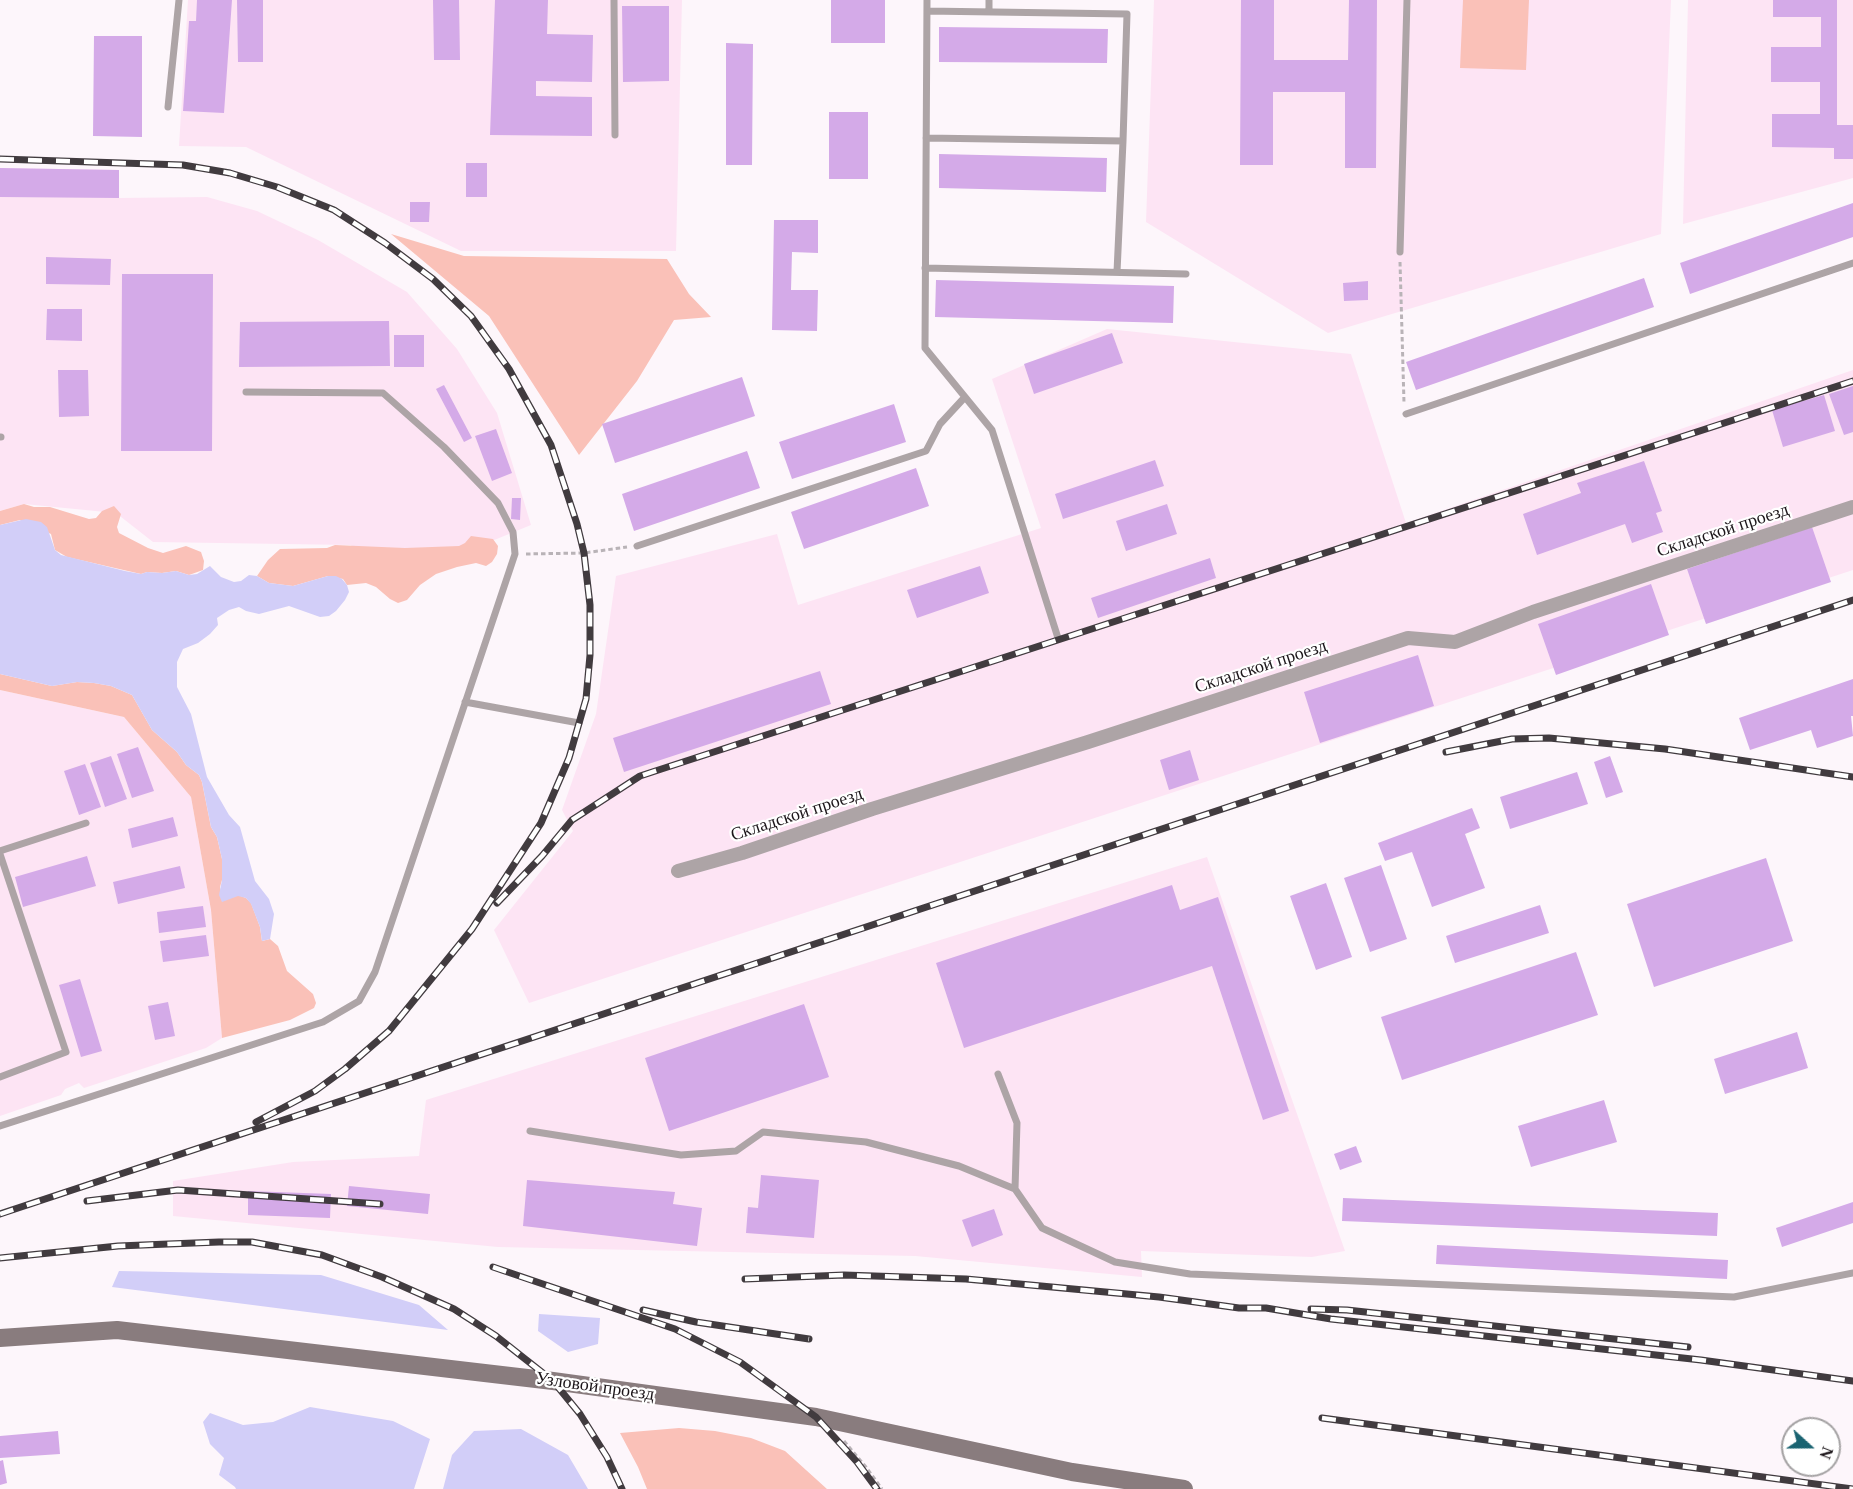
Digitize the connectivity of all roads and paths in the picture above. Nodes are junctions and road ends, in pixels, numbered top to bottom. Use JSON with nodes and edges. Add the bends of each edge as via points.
{"nodes":[{"id":1,"x":179,"y":0,"type":"edge"},
{"id":2,"x":614,"y":0,"type":"edge"},
{"id":3,"x":927,"y":0,"type":"edge"},
{"id":4,"x":989,"y":0,"type":"edge"},
{"id":5,"x":1407,"y":0,"type":"edge"},
{"id":6,"x":927,"y":11,"type":"junction"},
{"id":7,"x":989,"y":12,"type":"junction"},
{"id":8,"x":168,"y":107,"type":"dead end"},
{"id":9,"x":615,"y":135,"type":"dead end"},
{"id":10,"x":926,"y":138,"type":"junction"},
{"id":11,"x":1123,"y":141,"type":"junction"},
{"id":12,"x":1400,"y":252,"type":"joint"},
{"id":13,"x":1853,"y":263,"type":"edge"},
{"id":14,"x":925,"y":268,"type":"junction"},
{"id":15,"x":1117,"y":272,"type":"junction"},
{"id":16,"x":1186,"y":274,"type":"dead end"},
{"id":17,"x":246,"y":392,"type":"dead end"},
{"id":18,"x":965,"y":397,"type":"junction"},
{"id":19,"x":1406,"y":414,"type":"joint"},
{"id":20,"x":1853,"y":507,"type":"edge"},
{"id":21,"x":638,"y":546,"type":"joint"},
{"id":22,"x":515,"y":554,"type":"junction"},
{"id":23,"x":1058,"y":638,"type":"dead end"},
{"id":24,"x":465,"y":702,"type":"junction"},
{"id":25,"x":579,"y":723,"type":"dead end"},
{"id":26,"x":86,"y":823,"type":"dead end"},
{"id":27,"x":0,"y":852,"type":"edge"},
{"id":28,"x":678,"y":871,"type":"dead end"},
{"id":29,"x":998,"y":1074,"type":"dead end"},
{"id":30,"x":0,"y":1077,"type":"edge"},
{"id":31,"x":0,"y":1126,"type":"edge"},
{"id":32,"x":530,"y":1131,"type":"dead end"},
{"id":33,"x":1015,"y":1189,"type":"junction"},
{"id":34,"x":1853,"y":1273,"type":"edge"},
{"id":35,"x":0,"y":1338,"type":"edge"},
{"id":36,"x":825,"y":1419,"type":"junction"},
{"id":37,"x":882,"y":1489,"type":"edge"},
{"id":38,"x":1184,"y":1489,"type":"edge"}],
"edges":[{"from":1,"to":8,"type":"lane"},
{"from":2,"to":9,"type":"lane"},
{"from":3,"to":6,"type":"lane"},
{"from":4,"to":7,"type":"lane"},
{"from":5,"to":12,"type":"lane"},
{"from":6,"to":7,"type":"lane"},
{"from":6,"to":10,"type":"lane"},
{"from":7,"to":11,"type":"lane","via":[[1127,14]]},
{"from":10,"to":11,"type":"lane"},
{"from":10,"to":14,"type":"lane"},
{"from":11,"to":15,"type":"lane"},
{"from":12,"to":19,"type":"path"},
{"from":13,"to":19,"type":"lane"},
{"from":14,"to":15,"type":"lane"},
{"from":14,"to":18,"type":"lane","via":[[925,348]]},
{"from":15,"to":16,"type":"lane"},
{"from":17,"to":22,"type":"lane","via":[[383,393],[450,452],[498,503],[513,532]]},
{"from":18,"to":21,"type":"lane","via":[[940,424],[926,451]]},
{"from":18,"to":23,"type":"lane","via":[[992,430]]},
{"from":20,"to":28,"type":"street","name":"Складской проезд","via":[[1533,612],[1455,642],[1408,638]]},
{"from":21,"to":22,"type":"path","via":[[584,553]]},
{"from":22,"to":24,"type":"lane"},
{"from":24,"to":25,"type":"lane"},
{"from":24,"to":31,"type":"lane","via":[[375,972],[359,1001],[323,1022]]},
{"from":26,"to":27,"type":"lane"},
{"from":27,"to":30,"type":"lane","via":[[66,1052]]},
{"from":29,"to":33,"type":"lane","via":[[1017,1123]]},
{"from":32,"to":33,"type":"lane","via":[[681,1155],[736,1151],[763,1132],[866,1142],[959,1166]]},
{"from":33,"to":34,"type":"lane","via":[[1042,1228],[1114,1262],[1190,1274],[1734,1297]]},
{"from":35,"to":36,"type":"street","name":"Узловой проезд","via":[[117,1330],[553,1381]]},
{"from":36,"to":37,"type":"path"},
{"from":36,"to":38,"type":"street","name":"Узловой проезд","via":[[1072,1472]]}]}
